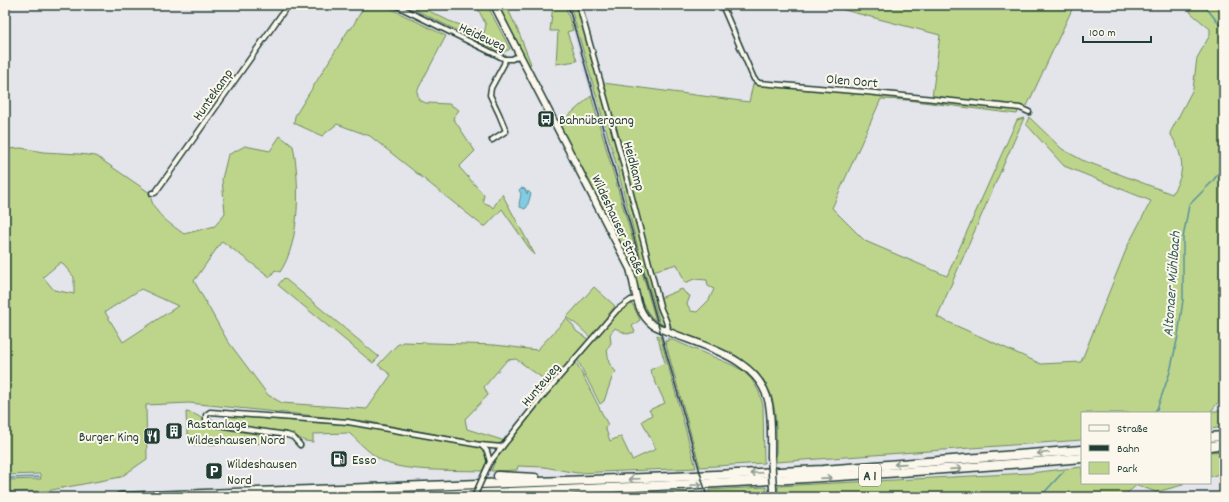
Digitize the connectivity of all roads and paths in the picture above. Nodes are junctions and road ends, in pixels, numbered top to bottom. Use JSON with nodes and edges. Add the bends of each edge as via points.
{"nodes":[{"id":1,"x":288,"y":5,"type":"edge"},
{"id":2,"x":395,"y":5,"type":"edge"},
{"id":3,"x":494,"y":5,"type":"edge"},
{"id":4,"x":579,"y":5,"type":"edge"},
{"id":5,"x":722,"y":5,"type":"edge"},
{"id":6,"x":520,"y":56,"type":"junction"},
{"id":7,"x":505,"y":59,"type":"junction"},
{"id":8,"x":1029,"y":112,"type":"dead end"},
{"id":9,"x":492,"y":140,"type":"dead end"},
{"id":10,"x":152,"y":193,"type":"dead end"},
{"id":11,"x":637,"y":299,"type":"junction"},
{"id":12,"x":667,"y":332,"type":"junction"},
{"id":13,"x":1224,"y":436,"type":"edge"},
{"id":14,"x":1211,"y":437,"type":"edge"},
{"id":15,"x":1224,"y":444,"type":"edge"},
{"id":16,"x":300,"y":445,"type":"dead end"},
{"id":17,"x":480,"y":445,"type":"junction"},
{"id":18,"x":1211,"y":446,"type":"edge"},
{"id":19,"x":502,"y":447,"type":"junction"},
{"id":20,"x":1081,"y":450,"type":"edge"},
{"id":21,"x":1081,"y":458,"type":"edge"},
{"id":22,"x":489,"y":464,"type":"junction"},
{"id":23,"x":498,"y":476,"type":"dead end"},
{"id":24,"x":559,"y":482,"type":"junction"},
{"id":25,"x":120,"y":497,"type":"edge"},
{"id":26,"x":363,"y":497,"type":"edge"},
{"id":27,"x":474,"y":497,"type":"edge"},
{"id":28,"x":773,"y":497,"type":"edge"}],
"edges":[{"from":1,"to":10,"type":"street","name":"Huntekamp","via":[[155,193]]},
{"from":2,"to":7,"type":"street","name":"Heideweg"},
{"from":3,"to":6,"type":"main road","name":"Wildeshauser Straße"},
{"from":4,"to":12,"type":"street","name":"Heidkamp","via":[[660,306],[667,323]]},
{"from":5,"to":8,"type":"street","name":"Olen Oort","via":[[754,79],[759,83],[1020,108]]},
{"from":6,"to":7,"type":"street","name":"Heideweg"},
{"from":6,"to":11,"type":"main road","name":"Wildeshauser Straße","via":[[630,269]]},
{"from":7,"to":9,"type":"street","via":[[490,95],[506,131]]},
{"from":11,"to":12,"type":"main road","name":"Wildeshauser Straße","via":[[647,321]]},
{"from":11,"to":19,"type":"street","name":"Hunteweg","via":[[631,300],[617,310]]},
{"from":12,"to":28,"type":"main road","name":"Wildeshauser Straße","bridge":true,"via":[[741,363],[762,386],[769,403],[771,423]]},
{"from":13,"to":14,"type":"highway"},
{"from":15,"to":18,"type":"highway"},
{"from":16,"to":17,"type":"street","via":[[293,437],[287,435],[212,424],[206,420],[206,414],[208,412],[348,422]]},
{"from":17,"to":19,"type":"street"},
{"from":17,"to":22,"type":"street","via":[[487,451]]},
{"from":19,"to":22,"type":"street","name":"Hunteweg"},
{"from":20,"to":24,"type":"highway","number":"A 1","one_way":true,"via":[[824,470]]},
{"from":26,"to":21,"type":"highway","number":"A 1","one_way":true,"via":[[657,487]]},
{"from":22,"to":27,"type":"street","name":"Hunteweg","bridge":true},
{"from":23,"to":24,"type":"highway"},
{"from":24,"to":25,"type":"highway","number":"A 1"}]}
